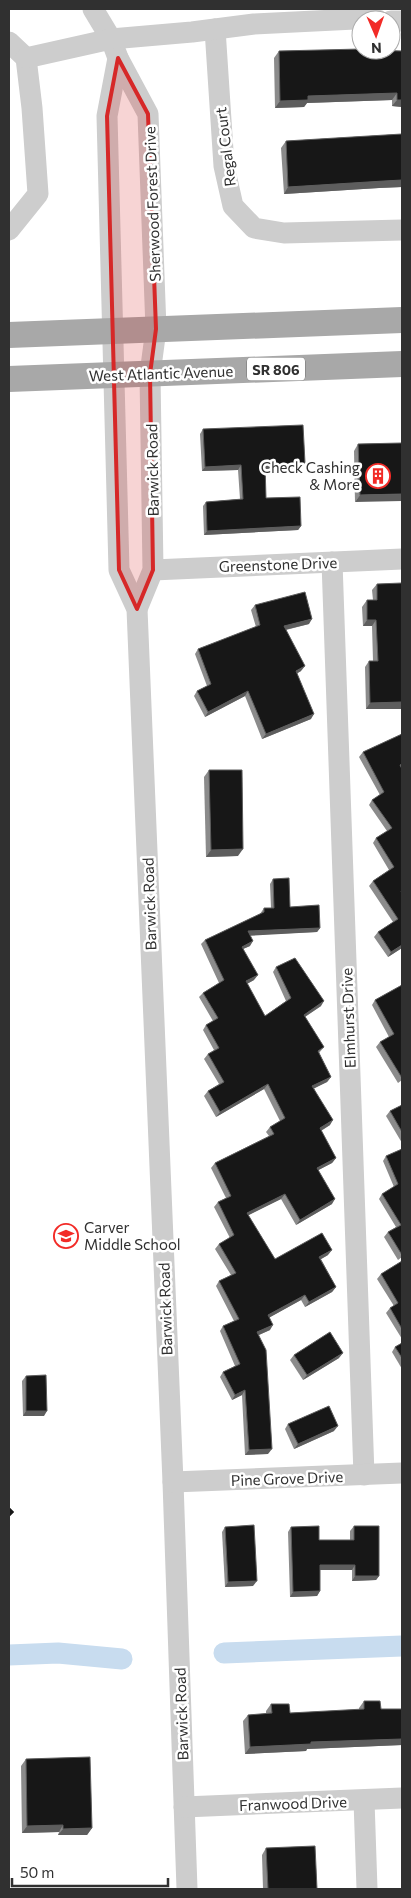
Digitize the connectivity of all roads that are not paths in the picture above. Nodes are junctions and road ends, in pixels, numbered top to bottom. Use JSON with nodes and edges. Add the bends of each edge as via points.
{"nodes":[{"id":1,"x":93,"y":9,"type":"edge"},
{"id":2,"x":351,"y":19,"type":"edge"},
{"id":3,"x":215,"y":29,"type":"junction"},
{"id":4,"x":9,"y":42,"type":"edge"},
{"id":5,"x":114,"y":48,"type":"junction"},
{"id":6,"x":26,"y":58,"type":"junction"},
{"id":7,"x":9,"y":230,"type":"edge"},
{"id":8,"x":402,"y":230,"type":"edge"},
{"id":9,"x":402,"y":320,"type":"edge"},
{"id":10,"x":156,"y":329,"type":"junction"},
{"id":11,"x":113,"y":331,"type":"junction"},
{"id":12,"x":9,"y":335,"type":"edge"},
{"id":13,"x":402,"y":364,"type":"edge"},
{"id":14,"x":150,"y":374,"type":"junction"},
{"id":15,"x":115,"y":375,"type":"junction"},
{"id":16,"x":9,"y":379,"type":"edge"},
{"id":17,"x":402,"y":559,"type":"edge"},
{"id":18,"x":332,"y":562,"type":"junction"},
{"id":19,"x":153,"y":570,"type":"junction"},
{"id":20,"x":137,"y":609,"type":"junction"},
{"id":21,"x":402,"y":1473,"type":"edge"},
{"id":22,"x":364,"y":1475,"type":"junction"},
{"id":23,"x":172,"y":1482,"type":"junction"},
{"id":24,"x":402,"y":1798,"type":"edge"},
{"id":25,"x":364,"y":1800,"type":"junction"},
{"id":26,"x":184,"y":1807,"type":"junction"},
{"id":27,"x":187,"y":1889,"type":"edge"},
{"id":28,"x":367,"y":1889,"type":"edge"}],
"edges":[{"from":1,"to":5,"type":"street","name":"Sherwood Forest Drive"},
{"from":2,"to":3,"type":"street"},
{"from":3,"to":5,"type":"street"},
{"from":3,"to":8,"type":"street","name":"Regal Court","via":[[224,166],[233,206],[254,228],[284,233]]},
{"from":4,"to":6,"type":"street"},
{"from":5,"to":6,"type":"street"},
{"from":5,"to":10,"type":"street","name":"Sherwood Forest Drive","via":[[148,114]]},
{"from":5,"to":11,"type":"street","via":[[107,116]]},
{"from":6,"to":7,"type":"street","via":[[38,194]]},
{"from":9,"to":10,"type":"main road"},
{"from":10,"to":11,"type":"main road"},
{"from":10,"to":14,"type":"street","name":"Barwick Road"},
{"from":11,"to":12,"type":"main road"},
{"from":11,"to":15,"type":"street","name":"Barwick Road"},
{"from":13,"to":14,"type":"main road","name":"West Atlantic Avenue","number":"SR 806"},
{"from":14,"to":15,"type":"main road","name":"West Atlantic Avenue","number":"SR 806"},
{"from":14,"to":19,"type":"street","name":"Barwick Road"},
{"from":15,"to":16,"type":"main road","name":"West Atlantic Avenue","number":"SR 806"},
{"from":15,"to":20,"type":"street","name":"Barwick Road","via":[[120,570]]},
{"from":17,"to":18,"type":"street","name":"Greenstone Drive"},
{"from":18,"to":19,"type":"street","name":"Greenstone Drive"},
{"from":18,"to":22,"type":"street","name":"Elmhurst Drive"},
{"from":19,"to":20,"type":"street","name":"Barwick Road"},
{"from":20,"to":23,"type":"street","name":"Barwick Road"},
{"from":21,"to":22,"type":"street","name":"Pine Grove Drive"},
{"from":22,"to":23,"type":"street","name":"Pine Grove Drive"},
{"from":23,"to":26,"type":"street","name":"Barwick Road"},
{"from":24,"to":25,"type":"street","name":"Franwood Drive"},
{"from":25,"to":26,"type":"street","name":"Franwood Drive"},
{"from":25,"to":28,"type":"street"},
{"from":26,"to":27,"type":"street","name":"Barwick Road"}]}
